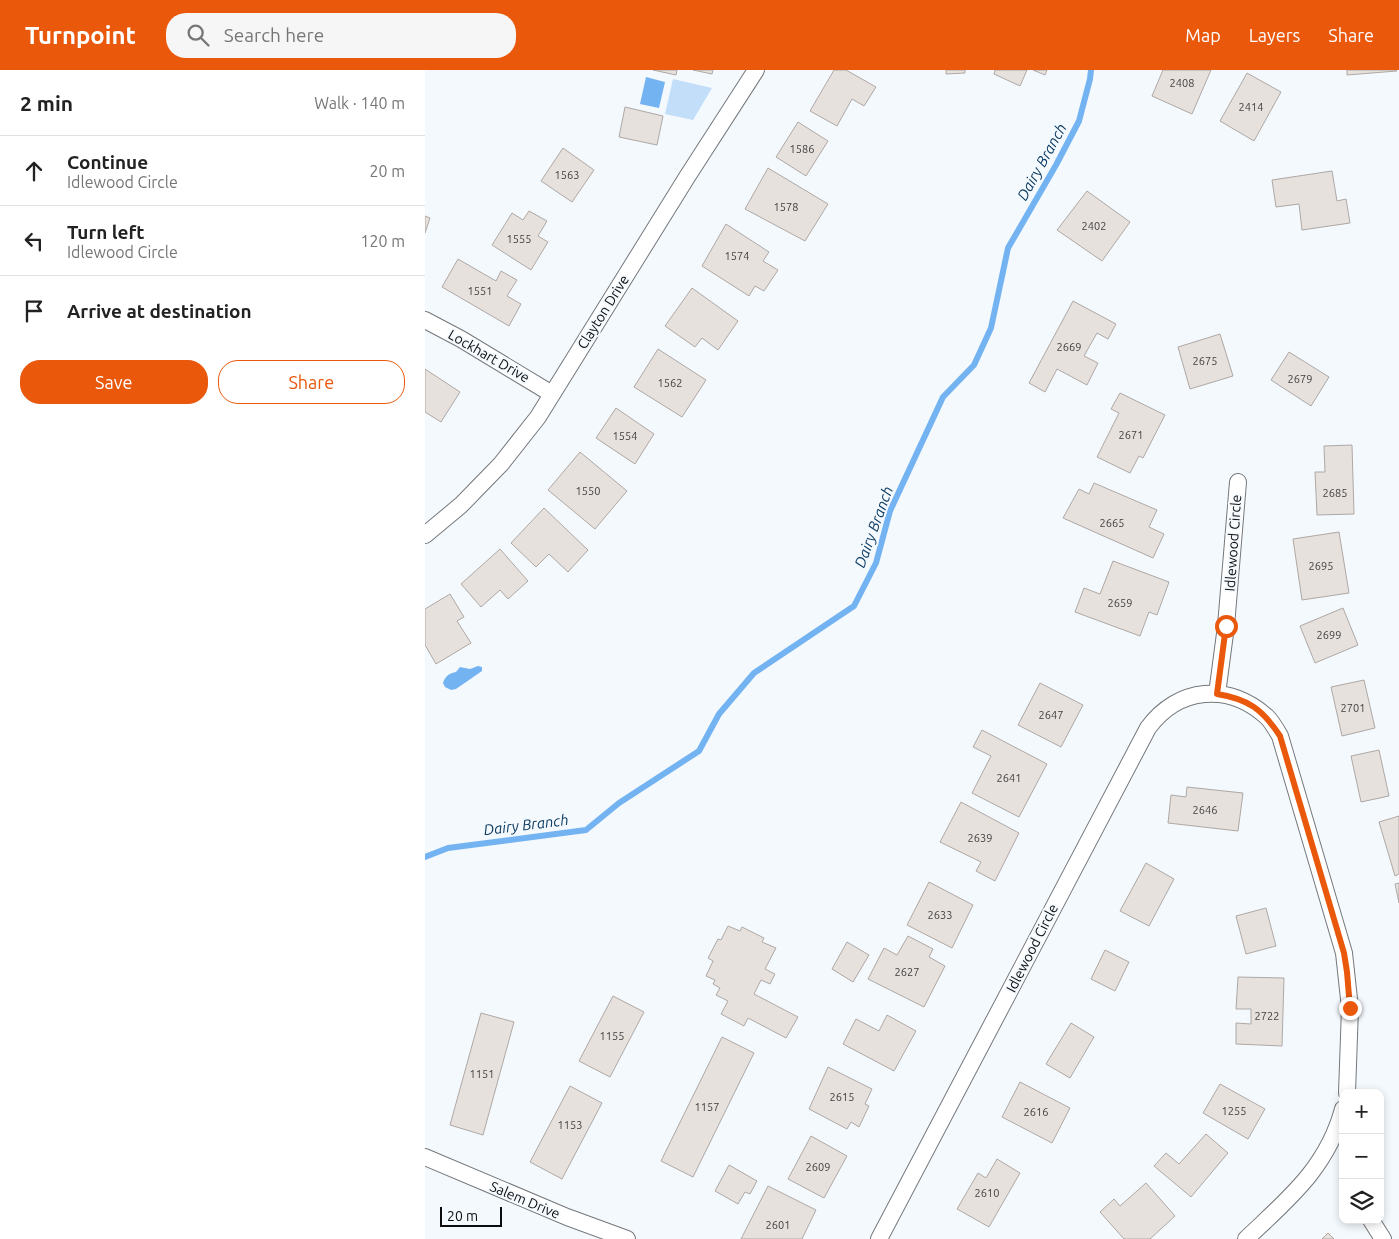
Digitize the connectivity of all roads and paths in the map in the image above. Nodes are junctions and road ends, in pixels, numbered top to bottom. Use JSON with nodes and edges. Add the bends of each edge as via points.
{"nodes":[{"id":1,"x":756,"y":70,"type":"edge"},
{"id":2,"x":425,"y":320,"type":"edge"},
{"id":3,"x":552,"y":394,"type":"junction"},
{"id":4,"x":1238,"y":482,"type":"dead end"},
{"id":5,"x":425,"y":535,"type":"edge"},
{"id":6,"x":1217,"y":694,"type":"junction"},
{"id":7,"x":1347,"y":1089,"type":"edge"},
{"id":8,"x":1339,"y":1120,"type":"edge"},
{"id":9,"x":425,"y":1157,"type":"edge"},
{"id":10,"x":1374,"y":1224,"type":"edge"},
{"id":11,"x":627,"y":1239,"type":"edge"},
{"id":12,"x":879,"y":1239,"type":"edge"},
{"id":13,"x":1245,"y":1239,"type":"edge"},
{"id":14,"x":1383,"y":1239,"type":"edge"}],
"edges":[{"from":1,"to":3,"type":"street","name":"Clayton Drive"},
{"from":2,"to":3,"type":"street","name":"Lockhart Drive"},
{"from":3,"to":5,"type":"street","name":"Clayton Drive","via":[[501,464],[461,505]]},
{"from":4,"to":6,"type":"street","name":"Idlewood Circle"},
{"from":6,"to":7,"type":"street","name":"Idlewood Circle","via":[[1232,696],[1252,705],[1268,718],[1280,736],[1344,953],[1350,1008]]},
{"from":6,"to":12,"type":"street","name":"Idlewood Circle","via":[[1201,694],[1180,700],[1148,728]]},
{"from":8,"to":13,"type":"street","via":[[1325,1155],[1305,1182]]},
{"from":9,"to":11,"type":"street","name":"Salem Drive"},
{"from":10,"to":14,"type":"street"}]}
